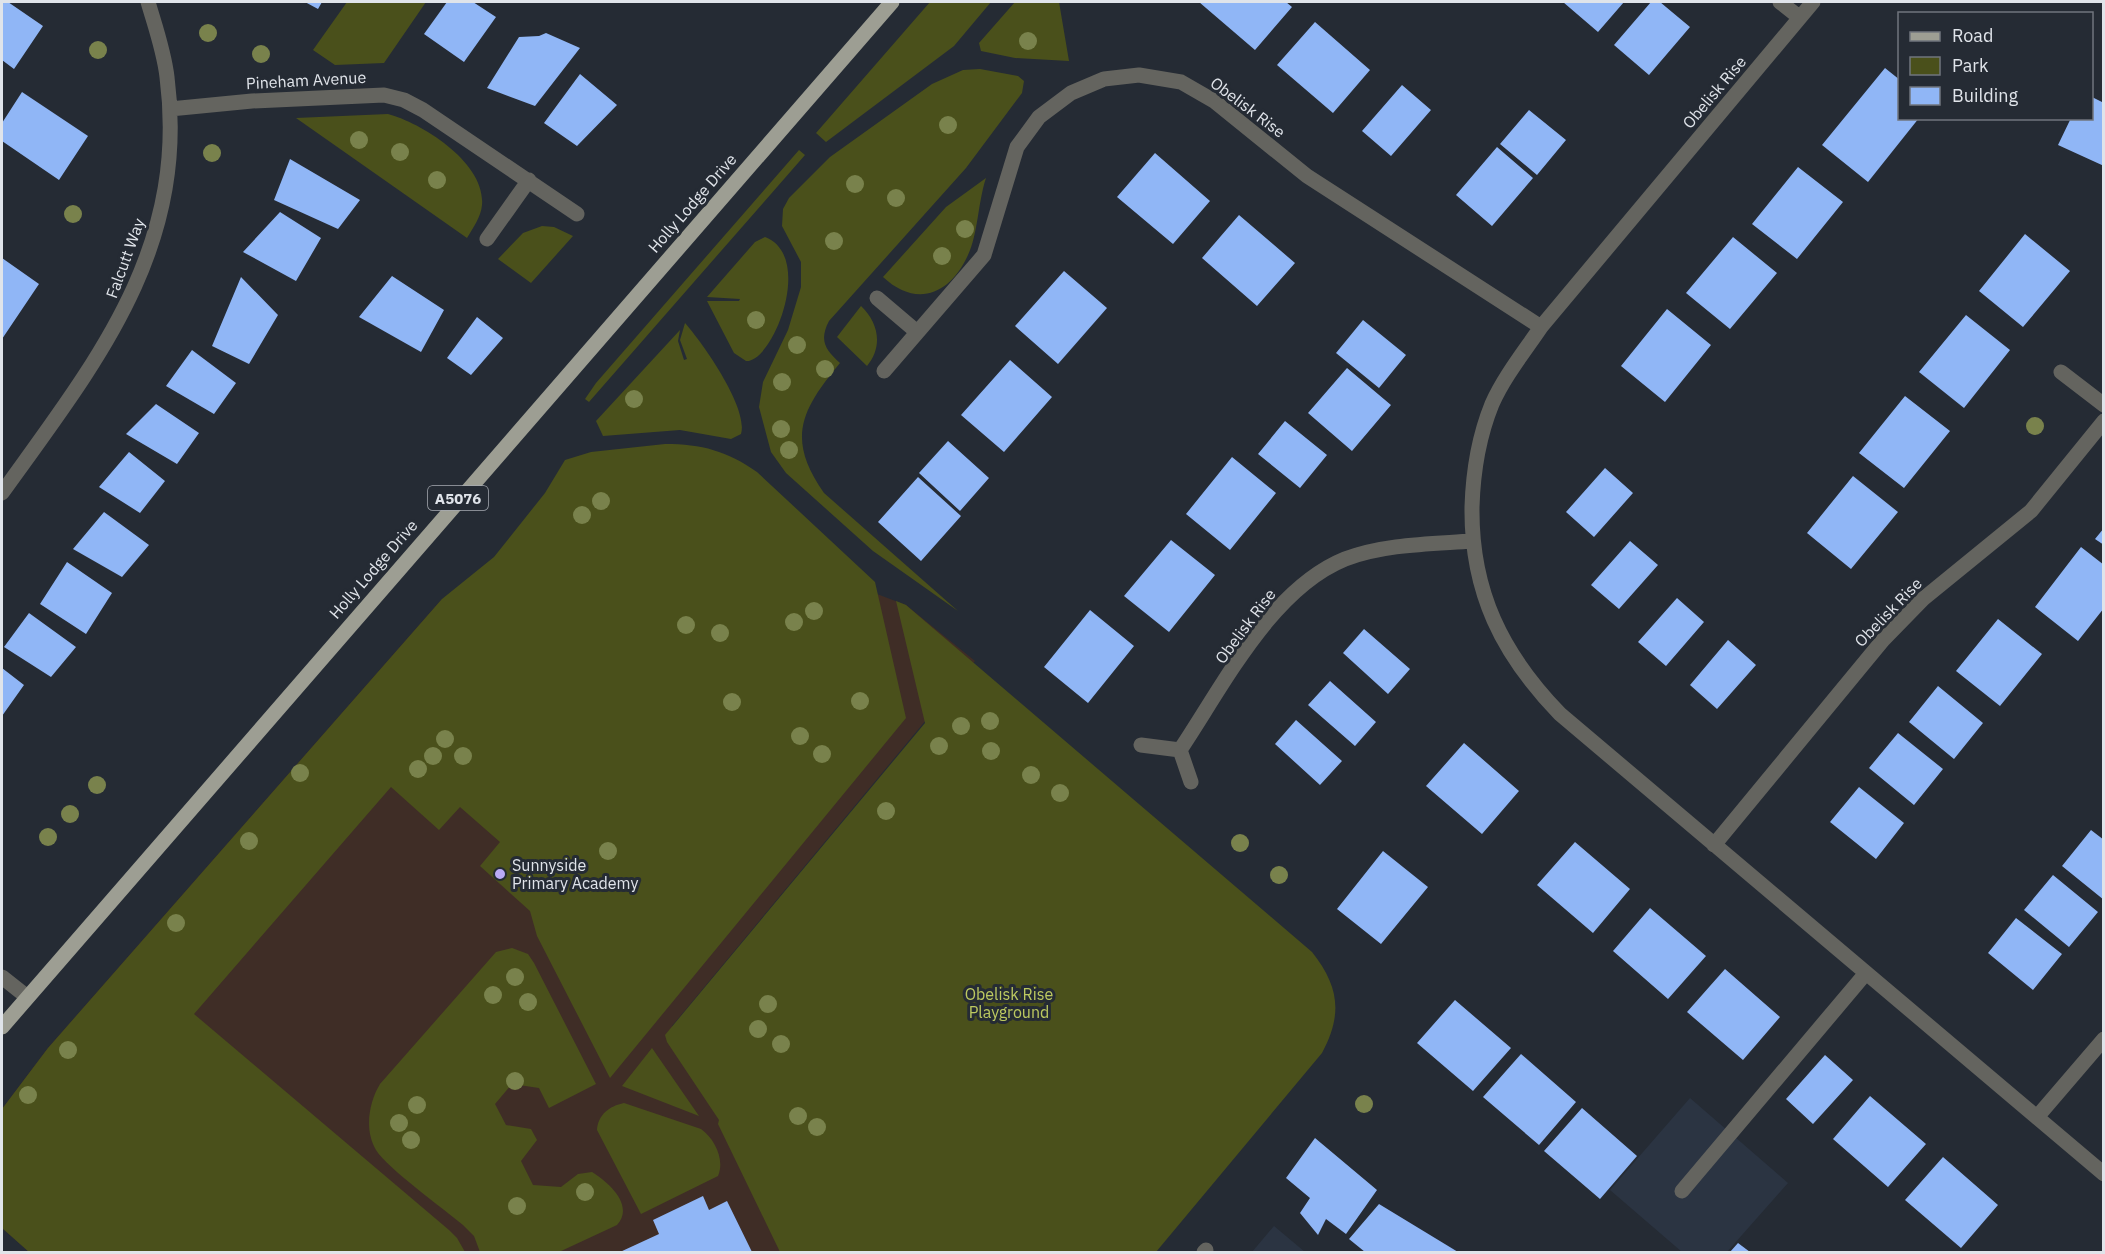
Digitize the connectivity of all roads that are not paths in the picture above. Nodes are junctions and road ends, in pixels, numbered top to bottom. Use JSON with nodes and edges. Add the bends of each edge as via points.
{"nodes":[{"id":1,"x":148,"y":2,"type":"edge"},
{"id":2,"x":892,"y":2,"type":"edge"},
{"id":3,"x":1780,"y":2,"type":"edge"},
{"id":4,"x":1813,"y":2,"type":"edge"},
{"id":5,"x":1799,"y":17,"type":"junction"},
{"id":6,"x":170,"y":109,"type":"junction"},
{"id":7,"x":529,"y":180,"type":"junction"},
{"id":8,"x":577,"y":214,"type":"dead end"},
{"id":9,"x":488,"y":239,"type":"dead end"},
{"id":10,"x":877,"y":298,"type":"dead end"},
{"id":11,"x":1541,"y":327,"type":"junction"},
{"id":12,"x":917,"y":332,"type":"junction"},
{"id":13,"x":884,"y":371,"type":"dead end"},
{"id":14,"x":2061,"y":372,"type":"dead end"},
{"id":15,"x":2103,"y":405,"type":"edge"},
{"id":16,"x":2103,"y":421,"type":"edge"},
{"id":17,"x":2,"y":493,"type":"edge"},
{"id":18,"x":1472,"y":541,"type":"junction"},
{"id":19,"x":1141,"y":745,"type":"dead end"},
{"id":20,"x":1180,"y":750,"type":"junction"},
{"id":21,"x":1191,"y":782,"type":"dead end"},
{"id":22,"x":1714,"y":845,"type":"junction"},
{"id":23,"x":1866,"y":973,"type":"junction"},
{"id":24,"x":2,"y":977,"type":"edge"},
{"id":25,"x":26,"y":996,"type":"junction"},
{"id":26,"x":2,"y":1027,"type":"edge"},
{"id":27,"x":2103,"y":1039,"type":"edge"},
{"id":28,"x":2037,"y":1117,"type":"junction"},
{"id":29,"x":2103,"y":1174,"type":"edge"},
{"id":30,"x":1682,"y":1191,"type":"dead end"}],
"edges":[{"from":1,"to":6,"type":"street","name":"Falcutt Way","via":[[167,75]]},
{"from":2,"to":25,"type":"main road","name":"Holly Lodge Drive","number":"A5076"},
{"from":3,"to":5,"type":"street"},
{"from":4,"to":5,"type":"street","name":"Obelisk Rise"},
{"from":5,"to":11,"type":"street","name":"Obelisk Rise"},
{"from":6,"to":7,"type":"street","name":"Pineham Avenue","via":[[384,95],[423,110]]},
{"from":6,"to":17,"type":"street","name":"Falcutt Way","via":[[170,154],[164,197],[141,277],[104,347]]},
{"from":7,"to":8,"type":"street","name":"Pineham Avenue"},
{"from":7,"to":9,"type":"street"},
{"from":10,"to":12,"type":"street"},
{"from":11,"to":12,"type":"street","name":"Obelisk Rise","via":[[1307,176],[1215,101],[1181,82],[1139,75],[1104,79],[1071,93],[1039,117],[1017,147],[984,255]]},
{"from":11,"to":18,"type":"street","name":"Obelisk Rise","via":[[1492,405],[1473,482]]},
{"from":12,"to":13,"type":"street","name":"Obelisk Rise"},
{"from":14,"to":15,"type":"street"},
{"from":16,"to":22,"type":"street","name":"Obelisk Rise","via":[[2031,511],[1923,598],[1883,640]]},
{"from":18,"to":20,"type":"street","name":"Obelisk Rise","via":[[1368,552],[1346,559],[1301,584],[1260,631]]},
{"from":18,"to":22,"type":"street","name":"Obelisk Rise","via":[[1490,614],[1530,682],[1560,714]]},
{"from":19,"to":20,"type":"street"},
{"from":20,"to":21,"type":"street"},
{"from":22,"to":23,"type":"street","name":"Obelisk Rise"},
{"from":23,"to":28,"type":"street","name":"Obelisk Rise"},
{"from":23,"to":30,"type":"street"},
{"from":24,"to":25,"type":"street"},
{"from":25,"to":26,"type":"main road","name":"Holly Lodge Drive","number":"A5076"},
{"from":27,"to":28,"type":"street"},
{"from":28,"to":29,"type":"street","name":"Obelisk Rise"}]}
